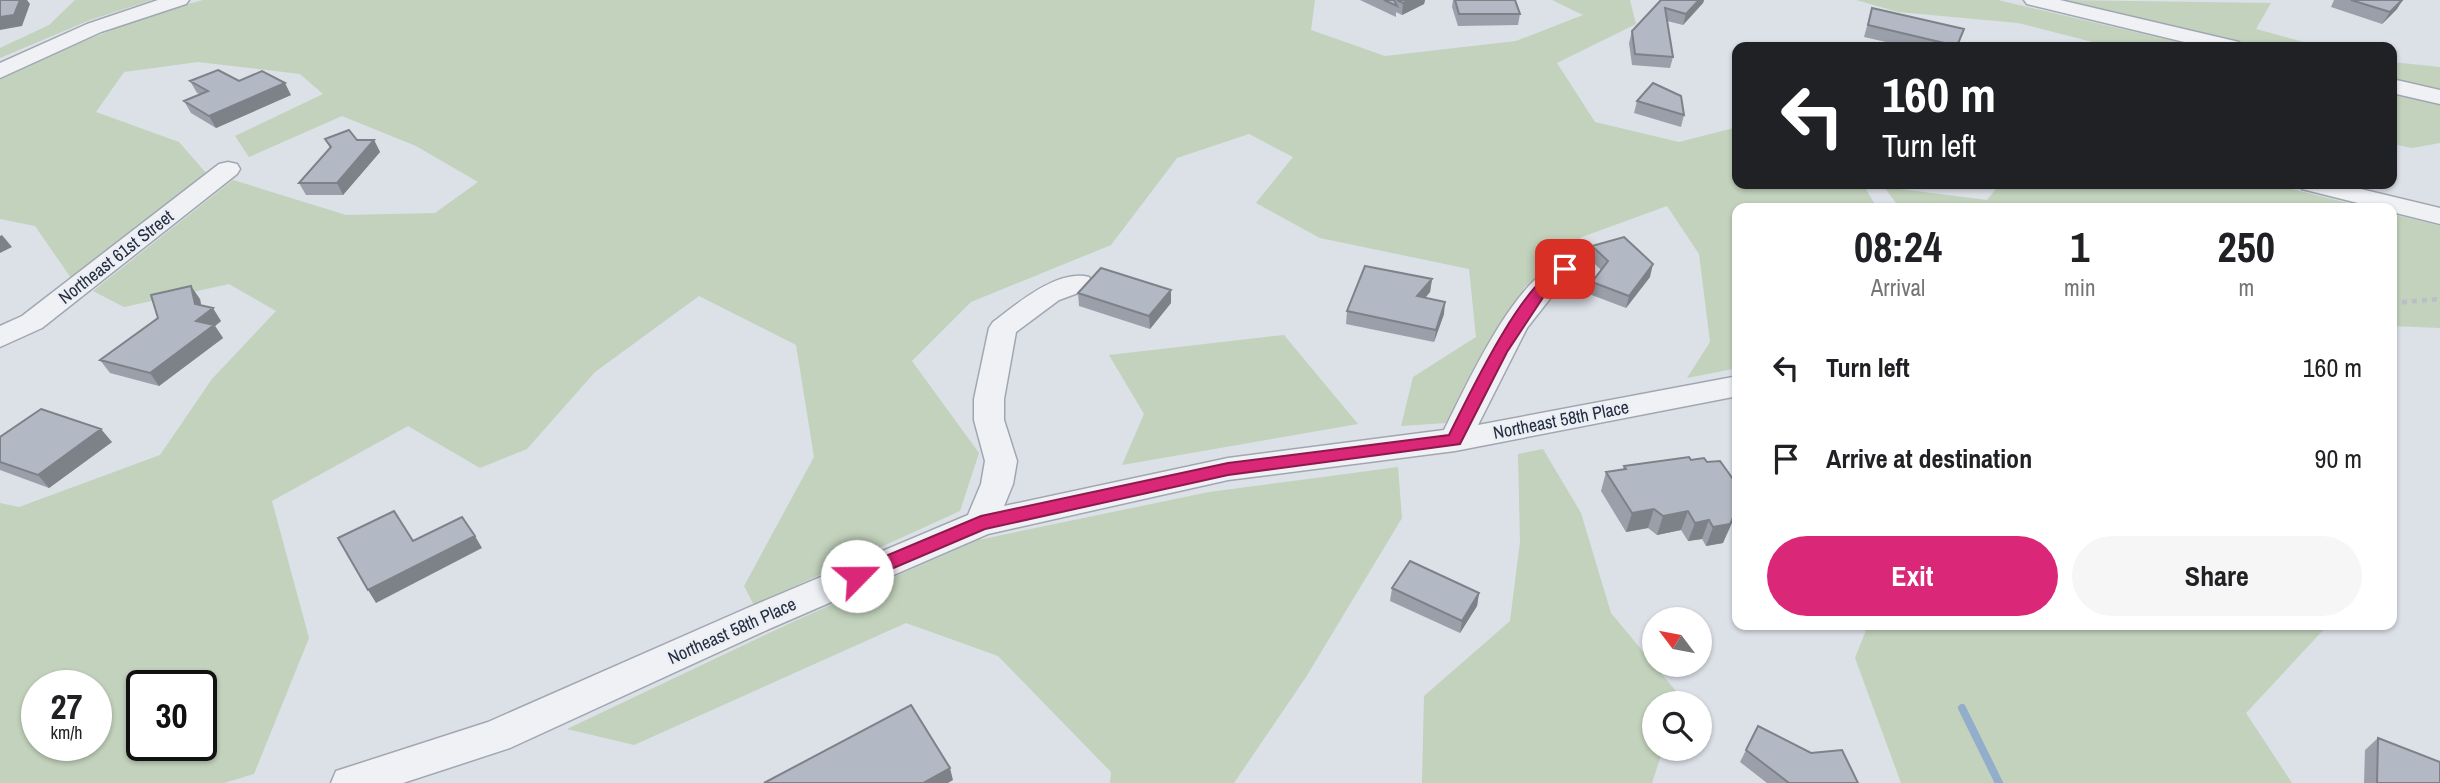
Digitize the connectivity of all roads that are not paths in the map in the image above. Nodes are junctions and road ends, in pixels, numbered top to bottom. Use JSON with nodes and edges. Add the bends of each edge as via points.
{"nodes":[{"id":1,"x":179,"y":0,"type":"edge"},
{"id":2,"x":2034,"y":0,"type":"edge"},
{"id":3,"x":2210,"y":42,"type":"edge"},
{"id":4,"x":0,"y":71,"type":"edge"},
{"id":5,"x":2397,"y":87,"type":"edge"},
{"id":6,"x":2440,"y":97,"type":"edge"},
{"id":7,"x":228,"y":169,"type":"dead end"},
{"id":8,"x":2331,"y":189,"type":"edge"},
{"id":9,"x":2388,"y":203,"type":"edge"},
{"id":10,"x":2397,"y":205,"type":"edge"},
{"id":11,"x":2440,"y":216,"type":"edge"},
{"id":12,"x":1565,"y":269,"type":"dead end"},
{"id":13,"x":1079,"y":283,"type":"dead end"},
{"id":14,"x":0,"y":338,"type":"edge"},
{"id":15,"x":1732,"y":387,"type":"edge"},
{"id":16,"x":1455,"y":440,"type":"junction"},
{"id":17,"x":981,"y":523,"type":"junction"},
{"id":18,"x":350,"y":783,"type":"edge"}],
"edges":[{"from":1,"to":4,"type":"street","via":[[94,28]]},
{"from":2,"to":3,"type":"street"},
{"from":5,"to":6,"type":"street"},
{"from":7,"to":14,"type":"street","name":"Northeast 61st Street","via":[[32,322]]},
{"from":8,"to":9,"type":"street"},
{"from":10,"to":11,"type":"street"},
{"from":12,"to":16,"type":"street","via":[[1545,284],[1499,351]]},
{"from":13,"to":17,"type":"street","via":[[1049,294],[1003,328],[989,399],[989,420],[1001,461]]},
{"from":15,"to":16,"type":"street","name":"Northeast 58th Place"},
{"from":16,"to":17,"type":"street","name":"Northeast 58th Place","via":[[1228,469]]},
{"from":17,"to":18,"type":"street","name":"Northeast 58th Place","via":[[496,736]]}]}
